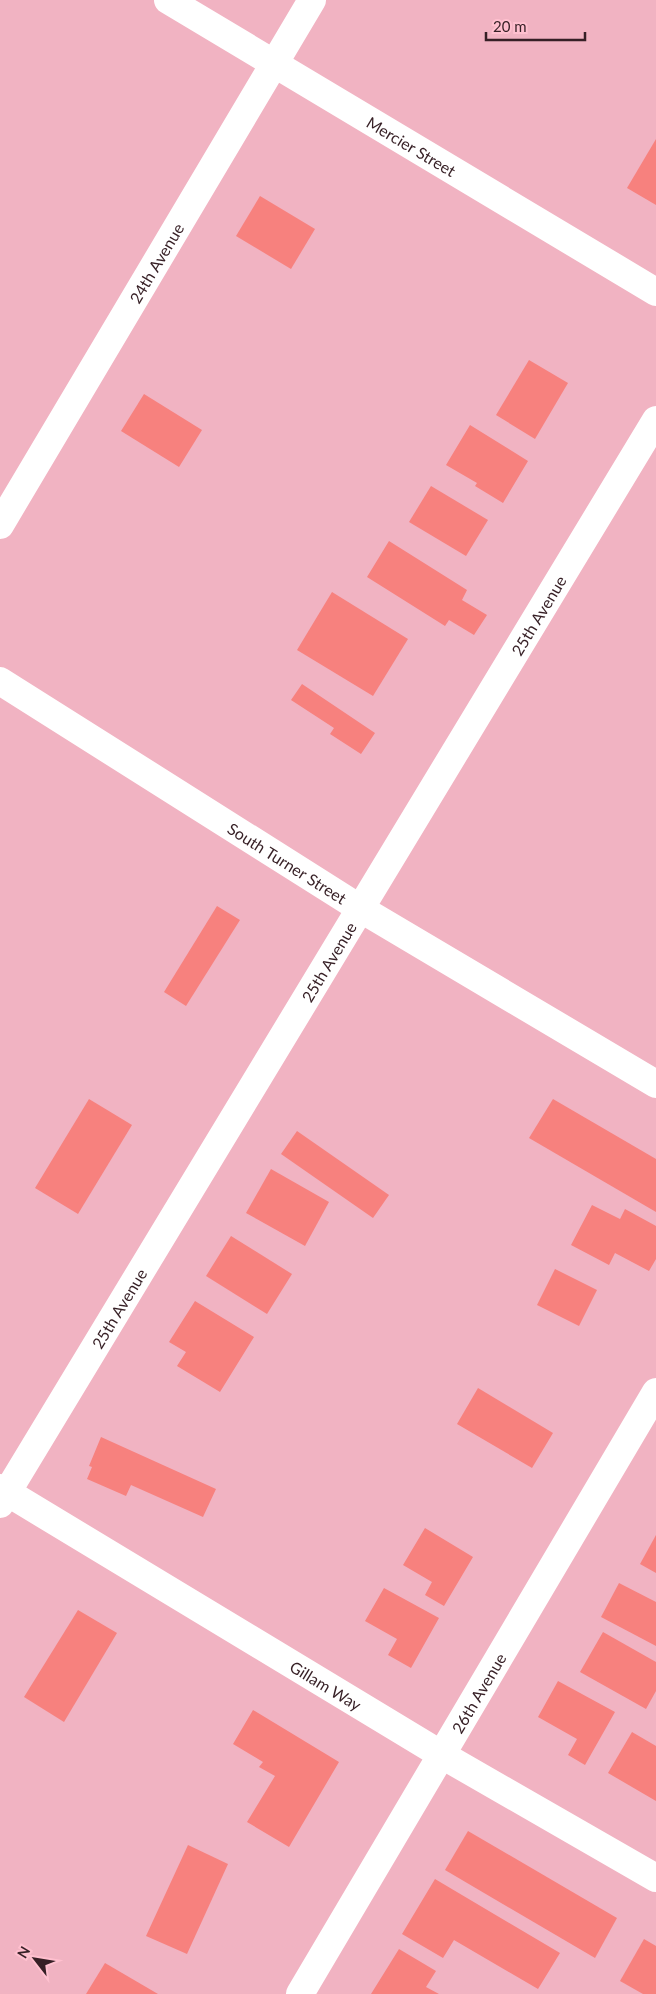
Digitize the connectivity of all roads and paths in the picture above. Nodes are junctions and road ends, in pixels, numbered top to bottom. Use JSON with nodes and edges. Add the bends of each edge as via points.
{"nodes":[{"id":1,"x":168,"y":0,"type":"edge"},
{"id":2,"x":312,"y":0,"type":"edge"},
{"id":3,"x":274,"y":62,"type":"junction"},
{"id":4,"x":656,"y":292,"type":"edge"},
{"id":5,"x":656,"y":420,"type":"edge"},
{"id":6,"x":0,"y":525,"type":"edge"},
{"id":7,"x":0,"y":681,"type":"edge"},
{"id":8,"x":361,"y":909,"type":"junction"},
{"id":9,"x":656,"y":1084,"type":"edge"},
{"id":10,"x":656,"y":1392,"type":"edge"},
{"id":11,"x":2,"y":1495,"type":"edge"},
{"id":12,"x":442,"y":1755,"type":"junction"},
{"id":13,"x":656,"y":1878,"type":"edge"},
{"id":14,"x":300,"y":1994,"type":"edge"}],
"edges":[{"from":1,"to":3,"type":"street","name":"Mercier Street"},
{"from":2,"to":3,"type":"street","name":"24th Avenue"},
{"from":3,"to":4,"type":"street","name":"Mercier Street"},
{"from":3,"to":6,"type":"street","name":"24th Avenue"},
{"from":5,"to":8,"type":"street","name":"25th Avenue"},
{"from":7,"to":8,"type":"street","name":"South Turner Street"},
{"from":8,"to":9,"type":"street","name":"South Turner Street"},
{"from":8,"to":11,"type":"street","name":"25th Avenue"},
{"from":10,"to":12,"type":"street","name":"26th Avenue"},
{"from":11,"to":12,"type":"street","name":"Gillam Way"},
{"from":12,"to":13,"type":"street","name":"Gillam Way"},
{"from":12,"to":14,"type":"street","name":"26th Avenue"}]}
